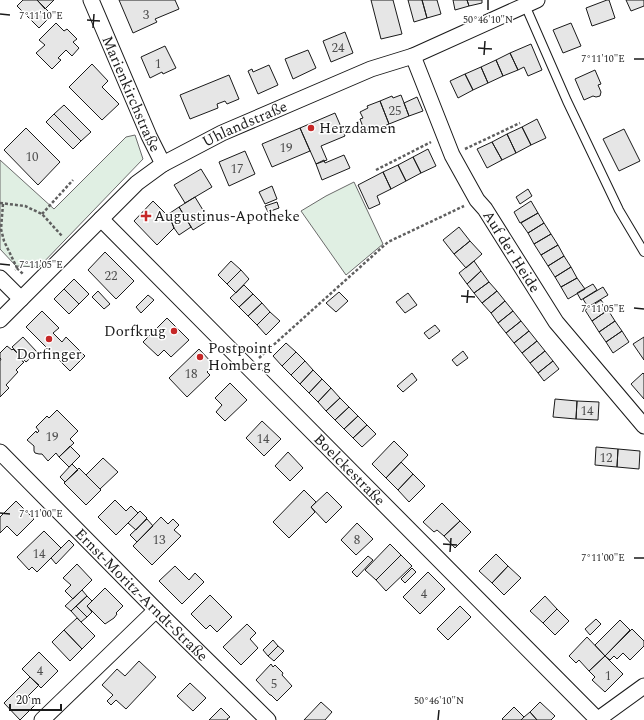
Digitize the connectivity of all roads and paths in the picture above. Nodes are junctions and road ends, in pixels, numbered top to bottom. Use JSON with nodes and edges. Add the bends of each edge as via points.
{"nodes":[{"id":1,"x":91,"y":0,"type":"edge"},
{"id":2,"x":531,"y":3,"type":"edge"},
{"id":3,"x":509,"y":6,"type":"edge"},
{"id":4,"x":413,"y":56,"type":"junction"},
{"id":5,"x":520,"y":123,"type":"dead end"},
{"id":6,"x":444,"y":135,"type":"junction"},
{"id":7,"x":452,"y":155,"type":"junction"},
{"id":8,"x":163,"y":164,"type":"junction"},
{"id":9,"x":376,"y":170,"type":"dead end"},
{"id":10,"x":73,"y":180,"type":"dead end"},
{"id":11,"x":477,"y":200,"type":"junction"},
{"id":12,"x":2,"y":204,"type":"edge"},
{"id":13,"x":42,"y":214,"type":"junction"},
{"id":14,"x":101,"y":219,"type":"junction"},
{"id":15,"x":73,"y":247,"type":"junction"},
{"id":16,"x":644,"y":252,"type":"edge"},
{"id":17,"x":2,"y":280,"type":"edge"},
{"id":18,"x":21,"y":299,"type":"junction"},
{"id":19,"x":0,"y":320,"type":"edge"},
{"id":20,"x":248,"y":368,"type":"junction"},
{"id":21,"x":644,"y":426,"type":"edge"},
{"id":22,"x":0,"y":452,"type":"edge"},
{"id":23,"x":156,"y":610,"type":"junction"},
{"id":24,"x":644,"y":686,"type":"edge"},
{"id":25,"x":42,"y":720,"type":"edge"},
{"id":26,"x":268,"y":720,"type":"edge"},
{"id":27,"x":597,"y":720,"type":"edge"}],
"edges":[{"from":1,"to":8,"type":"street","name":"Marienkirchstraße"},
{"from":2,"to":3,"type":"street","name":"Uhlandstraße"},
{"from":2,"to":16,"type":"lane","via":[[567,101],[619,210]]},
{"from":3,"to":4,"type":"street","name":"Uhlandstraße"},
{"from":4,"to":6,"type":"street","name":"Auf der Heide"},
{"from":4,"to":8,"type":"street","name":"Uhlandstraße","via":[[371,69],[229,130]]},
{"from":5,"to":7,"type":"path"},
{"from":6,"to":7,"type":"street","name":"Auf der Heide"},
{"from":6,"to":9,"type":"path"},
{"from":7,"to":11,"type":"street","name":"Auf der Heide"},
{"from":8,"to":14,"type":"street","name":"Uhlandstraße","via":[[137,183]]},
{"from":10,"to":13,"type":"path"},
{"from":11,"to":20,"type":"path","via":[[388,242]]},
{"from":11,"to":21,"type":"street","name":"Auf der Heide","via":[[556,322]]},
{"from":12,"to":13,"type":"path","via":[[25,206]]},
{"from":12,"to":17,"type":"path","via":[[4,241],[17,268]]},
{"from":13,"to":15,"type":"path"},
{"from":14,"to":15,"type":"street","name":"Uhlandstraße"},
{"from":14,"to":20,"type":"street","name":"Boelckestraße"},
{"from":15,"to":18,"type":"street","name":"Uhlandstraße"},
{"from":17,"to":18,"type":"street"},
{"from":18,"to":19,"type":"street","name":"Uhlandstraße"},
{"from":20,"to":27,"type":"street","name":"Boelckestraße"},
{"from":22,"to":23,"type":"street","name":"Ernst-Moritz-Arndt-Straße"},
{"from":23,"to":25,"type":"street"},
{"from":23,"to":26,"type":"street","name":"Ernst-Moritz-Arndt-Straße"},
{"from":24,"to":27,"type":"street"}]}
